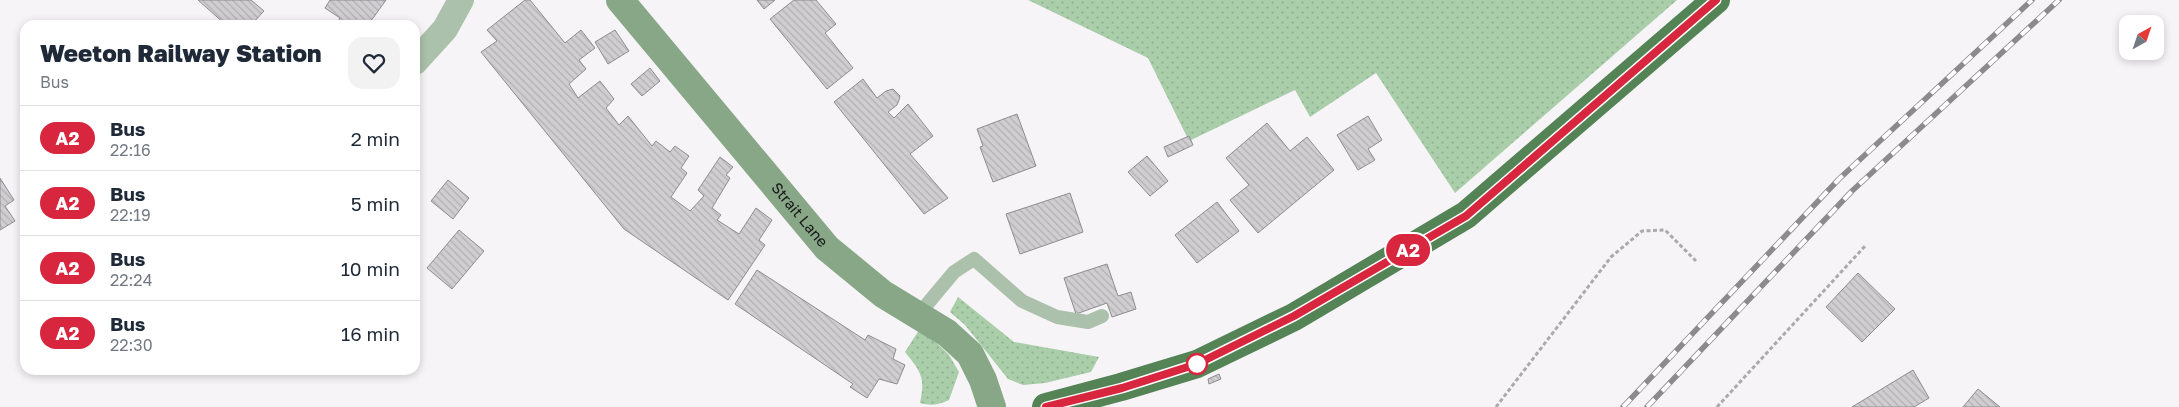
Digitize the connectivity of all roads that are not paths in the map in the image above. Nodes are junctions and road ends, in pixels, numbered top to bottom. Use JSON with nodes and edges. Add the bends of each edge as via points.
{"nodes":[{"id":1,"x":461,"y":0,"type":"edge"},
{"id":2,"x":620,"y":0,"type":"edge"},
{"id":3,"x":1716,"y":0,"type":"edge"},
{"id":4,"x":420,"y":56,"type":"edge"},
{"id":5,"x":919,"y":314,"type":"junction"},
{"id":6,"x":1102,"y":316,"type":"dead end"},
{"id":7,"x":992,"y":407,"type":"edge"},
{"id":8,"x":1046,"y":407,"type":"edge"}],
"edges":[{"from":1,"to":4,"type":"street","via":[[445,28]]},
{"from":2,"to":5,"type":"street","name":"Strait Lane","via":[[826,248],[883,294]]},
{"from":3,"to":8,"type":"highway","via":[[1466,216],[1294,316],[1197,364],[1122,388]]},
{"from":5,"to":6,"type":"lane","via":[[954,272],[974,259],[1022,301],[1057,317],[1088,322]]},
{"from":5,"to":7,"type":"street","name":"Strait Lane","via":[[970,354]]}]}
